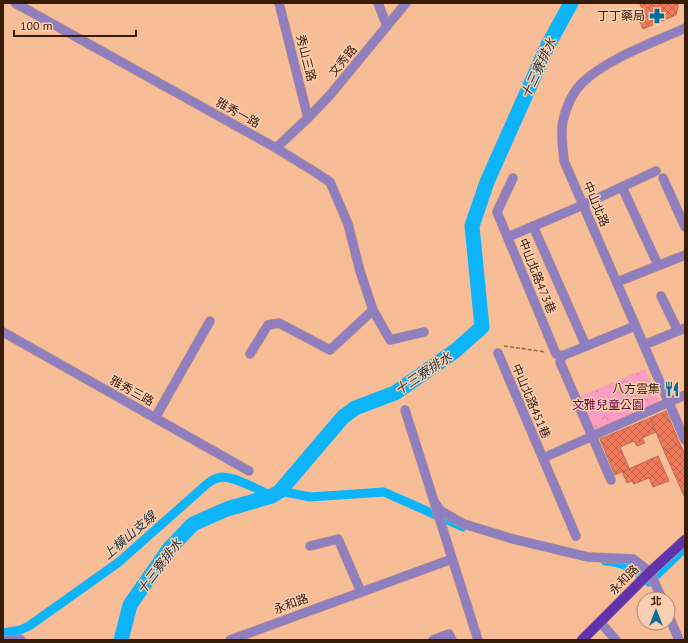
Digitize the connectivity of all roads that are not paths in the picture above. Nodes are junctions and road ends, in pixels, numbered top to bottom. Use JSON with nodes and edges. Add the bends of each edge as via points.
{"nodes":[{"id":1,"x":15,"y":3,"type":"edge"},
{"id":2,"x":279,"y":3,"type":"edge"},
{"id":3,"x":378,"y":3,"type":"edge"},
{"id":4,"x":406,"y":3,"type":"edge"},
{"id":5,"x":387,"y":26,"type":"junction"},
{"id":6,"x":685,"y":28,"type":"edge"},
{"id":7,"x":308,"y":118,"type":"junction"},
{"id":8,"x":276,"y":148,"type":"junction"},
{"id":9,"x":656,"y":171,"type":"dead end"},
{"id":10,"x":513,"y":178,"type":"dead end"},
{"id":11,"x":663,"y":178,"type":"dead end"},
{"id":12,"x":622,"y":187,"type":"junction"},
{"id":13,"x":583,"y":205,"type":"junction"},
{"id":14,"x":533,"y":226,"type":"junction"},
{"id":15,"x":685,"y":226,"type":"edge"},
{"id":16,"x":508,"y":237,"type":"junction"},
{"id":17,"x":685,"y":255,"type":"edge"},
{"id":18,"x":658,"y":266,"type":"junction"},
{"id":19,"x":616,"y":282,"type":"junction"},
{"id":20,"x":661,"y":296,"type":"dead end"},
{"id":21,"x":373,"y":310,"type":"junction"},
{"id":22,"x":210,"y":321,"type":"dead end"},
{"id":23,"x":635,"y":326,"type":"junction"},
{"id":24,"x":681,"y":329,"type":"edge"},
{"id":25,"x":3,"y":332,"type":"edge"},
{"id":26,"x":424,"y":332,"type":"dead end"},
{"id":27,"x":644,"y":345,"type":"junction"},
{"id":28,"x":586,"y":346,"type":"junction"},
{"id":29,"x":498,"y":353,"type":"road end"},
{"id":30,"x":250,"y":354,"type":"dead end"},
{"id":31,"x":559,"y":355,"type":"junction"},
{"id":32,"x":685,"y":395,"type":"edge"},
{"id":33,"x":669,"y":403,"type":"junction"},
{"id":34,"x":405,"y":410,"type":"dead end"},
{"id":35,"x":155,"y":418,"type":"junction"},
{"id":36,"x":591,"y":436,"type":"junction"},
{"id":37,"x":685,"y":440,"type":"edge"},
{"id":38,"x":543,"y":458,"type":"junction"},
{"id":39,"x":249,"y":471,"type":"dead end"},
{"id":40,"x":611,"y":480,"type":"dead end"},
{"id":41,"x":436,"y":508,"type":"junction"},
{"id":42,"x":576,"y":536,"type":"dead end"},
{"id":43,"x":684,"y":544,"type":"edge"},
{"id":44,"x":310,"y":546,"type":"dead end"},
{"id":45,"x":452,"y":559,"type":"junction"},
{"id":46,"x":650,"y":572,"type":"junction"},
{"id":47,"x":658,"y":591,"type":"edge"},
{"id":48,"x":361,"y":592,"type":"junction"},
{"id":49,"x":600,"y":622,"type":"junction"},
{"id":50,"x":5,"y":640,"type":"edge"},
{"id":51,"x":21,"y":640,"type":"edge"},
{"id":52,"x":230,"y":640,"type":"edge"},
{"id":53,"x":433,"y":640,"type":"edge"},
{"id":54,"x":452,"y":640,"type":"edge"},
{"id":55,"x":478,"y":640,"type":"edge"},
{"id":56,"x":582,"y":640,"type":"edge"},
{"id":57,"x":616,"y":640,"type":"edge"}],
"edges":[{"from":1,"to":8,"type":"street","name":"雅秀一路"},
{"from":2,"to":7,"type":"street","name":"秀山三路"},
{"from":3,"to":5,"type":"street"},
{"from":4,"to":5,"type":"street","name":"文秀路"},
{"from":5,"to":7,"type":"street","name":"文秀路"},
{"from":6,"to":13,"type":"street","name":"中山北路","via":[[609,63],[582,83],[569,102],[563,122],[564,161]]},
{"from":7,"to":8,"type":"street","name":"文秀路"},
{"from":8,"to":21,"type":"street","name":"雅秀一路","via":[[330,182],[348,224]]},
{"from":9,"to":12,"type":"street"},
{"from":10,"to":16,"type":"street","name":"中山北路473巷","via":[[497,212]]},
{"from":11,"to":15,"type":"street"},
{"from":12,"to":13,"type":"street"},
{"from":12,"to":18,"type":"street"},
{"from":13,"to":14,"type":"street"},
{"from":13,"to":19,"type":"street","name":"中山北路"},
{"from":14,"to":16,"type":"street"},
{"from":14,"to":28,"type":"street","name":"中山北路473巷"},
{"from":16,"to":31,"type":"street","name":"中山北路473巷"},
{"from":17,"to":18,"type":"street"},
{"from":18,"to":19,"type":"street"},
{"from":19,"to":23,"type":"street","name":"中山北路"},
{"from":20,"to":24,"type":"street"},
{"from":21,"to":26,"type":"street","name":"雅秀一路","via":[[390,340]]},
{"from":21,"to":30,"type":"street","via":[[330,350],[279,323],[268,325]]},
{"from":22,"to":35,"type":"street"},
{"from":23,"to":27,"type":"street","name":"中山北路"},
{"from":23,"to":28,"type":"street"},
{"from":24,"to":27,"type":"street"},
{"from":25,"to":35,"type":"street","name":"雅秀三路"},
{"from":27,"to":33,"type":"street","name":"中山北路"},
{"from":28,"to":31,"type":"street"},
{"from":29,"to":38,"type":"street","name":"中山北路451巷"},
{"from":31,"to":36,"type":"street","name":"中山北路473巷"},
{"from":32,"to":33,"type":"street","name":"中山北路451巷"},
{"from":33,"to":36,"type":"street","name":"中山北路451巷"},
{"from":33,"to":37,"type":"street","name":"中山北路"},
{"from":34,"to":41,"type":"street"},
{"from":35,"to":39,"type":"street","name":"雅秀三路"},
{"from":36,"to":38,"type":"street","name":"中山北路451巷"},
{"from":36,"to":40,"type":"street","name":"中山北路473巷"},
{"from":38,"to":42,"type":"street","name":"中山北路451巷"},
{"from":41,"to":45,"type":"street"},
{"from":41,"to":46,"type":"street","via":[[464,524],[513,539],[588,556],[633,560]]},
{"from":43,"to":46,"type":"main road","name":"永和路"},
{"from":44,"to":48,"type":"street","via":[[338,539]]},
{"from":45,"to":48,"type":"street","name":"永和路"},
{"from":45,"to":55,"type":"street"},
{"from":46,"to":47,"type":"street"},
{"from":46,"to":49,"type":"main road","name":"永和路"},
{"from":48,"to":52,"type":"street","name":"永和路"},
{"from":49,"to":56,"type":"main road","name":"永和路"},
{"from":49,"to":57,"type":"street"},
{"from":50,"to":51,"type":"street"},
{"from":53,"to":54,"type":"street","via":[[449,634]]}]}
